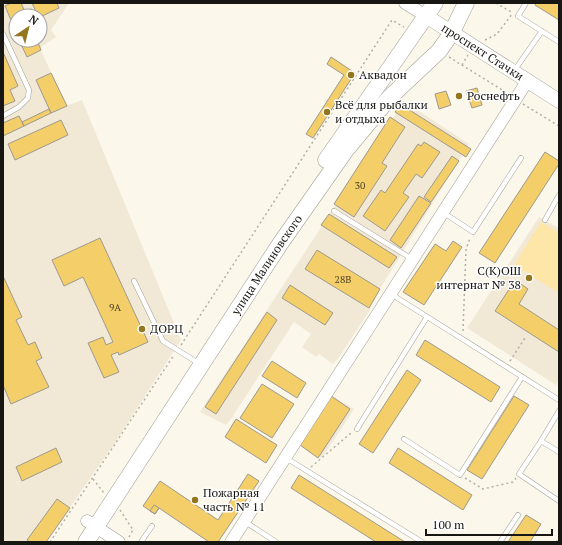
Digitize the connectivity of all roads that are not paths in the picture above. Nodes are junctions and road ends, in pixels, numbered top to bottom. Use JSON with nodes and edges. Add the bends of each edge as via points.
{"nodes":[{"id":1,"x":405,"y":3,"type":"edge"},
{"id":2,"x":435,"y":3,"type":"edge"},
{"id":3,"x":466,"y":3,"type":"edge"},
{"id":4,"x":526,"y":3,"type":"edge"},
{"id":5,"x":426,"y":16,"type":"junction"},
{"id":6,"x":542,"y":31,"type":"junction"},
{"id":7,"x":3,"y":34,"type":"edge"},
{"id":8,"x":451,"y":34,"type":"junction"},
{"id":9,"x":559,"y":42,"type":"edge"},
{"id":10,"x":514,"y":72,"type":"junction"},
{"id":11,"x":528,"y":80,"type":"junction"},
{"id":12,"x":559,"y":101,"type":"edge"},
{"id":13,"x":3,"y":116,"type":"edge"},
{"id":14,"x":521,"y":158,"type":"dead end"},
{"id":15,"x":559,"y":195,"type":"edge"},
{"id":16,"x":334,"y":211,"type":"dead end"},
{"id":17,"x":442,"y":212,"type":"junction"},
{"id":18,"x":545,"y":220,"type":"dead end"},
{"id":19,"x":412,"y":259,"type":"junction"},
{"id":20,"x":134,"y":281,"type":"dead end"},
{"id":21,"x":390,"y":293,"type":"junction"},
{"id":22,"x":427,"y":317,"type":"junction"},
{"id":23,"x":195,"y":361,"type":"junction"},
{"id":24,"x":522,"y":377,"type":"junction"},
{"id":25,"x":559,"y":400,"type":"edge"},
{"id":26,"x":559,"y":411,"type":"edge"},
{"id":27,"x":357,"y":429,"type":"road end"},
{"id":28,"x":404,"y":439,"type":"dead end"},
{"id":29,"x":541,"y":441,"type":"junction"},
{"id":30,"x":559,"y":452,"type":"edge"},
{"id":31,"x":285,"y":457,"type":"junction"},
{"id":32,"x":109,"y":496,"type":"junction"},
{"id":33,"x":559,"y":501,"type":"edge"},
{"id":34,"x":518,"y":515,"type":"dead end"},
{"id":35,"x":244,"y":521,"type":"junction"},
{"id":36,"x":91,"y":524,"type":"junction"},
{"id":37,"x":152,"y":526,"type":"dead end"},
{"id":38,"x":73,"y":542,"type":"edge"},
{"id":39,"x":86,"y":542,"type":"edge"},
{"id":40,"x":119,"y":542,"type":"edge"},
{"id":41,"x":141,"y":542,"type":"edge"},
{"id":42,"x":231,"y":542,"type":"edge"},
{"id":43,"x":276,"y":542,"type":"edge"},
{"id":44,"x":422,"y":542,"type":"edge"},
{"id":45,"x":500,"y":542,"type":"edge"}],
"edges":[{"from":1,"to":5,"type":"street","name":"проспект Стачки"},
{"from":2,"to":5,"type":"highway","name":"улица Малиновского"},
{"from":3,"to":8,"type":"highway","name":"улица Малиновского"},
{"from":4,"to":6,"type":"lane","via":[[518,16]]},
{"from":5,"to":8,"type":"main road","name":"проспект Стачки"},
{"from":5,"to":23,"type":"highway","name":"улица Малиновского","via":[[336,144]]},
{"from":6,"to":9,"type":"lane"},
{"from":6,"to":10,"type":"lane"},
{"from":7,"to":13,"type":"lane","via":[[29,90],[24,103]]},
{"from":8,"to":10,"type":"main road","name":"проспект Стачки"},
{"from":8,"to":32,"type":"highway","name":"улица Малиновского","via":[[439,51],[390,97],[346,150]]},
{"from":10,"to":11,"type":"main road","name":"проспект Стачки"},
{"from":11,"to":12,"type":"main road","name":"проспект Стачки"},
{"from":11,"to":17,"type":"street"},
{"from":14,"to":17,"type":"lane","via":[[473,232]]},
{"from":15,"to":18,"type":"lane"},
{"from":16,"to":19,"type":"lane"},
{"from":17,"to":19,"type":"street"},
{"from":19,"to":21,"type":"street"},
{"from":20,"to":23,"type":"lane","via":[[163,341]]},
{"from":21,"to":22,"type":"lane"},
{"from":21,"to":31,"type":"street"},
{"from":22,"to":24,"type":"lane"},
{"from":22,"to":27,"type":"lane"},
{"from":23,"to":32,"type":"highway","name":"улица Малиновского"},
{"from":24,"to":25,"type":"lane"},
{"from":24,"to":28,"type":"lane","via":[[460,475]]},
{"from":26,"to":29,"type":"lane"},
{"from":29,"to":30,"type":"lane"},
{"from":29,"to":33,"type":"lane","via":[[519,474]]},
{"from":31,"to":35,"type":"street"},
{"from":31,"to":44,"type":"lane"},
{"from":32,"to":36,"type":"highway","name":"улица Малиновского"},
{"from":34,"to":45,"type":"lane"},
{"from":35,"to":42,"type":"street"},
{"from":35,"to":43,"type":"lane"},
{"from":36,"to":38,"type":"highway","name":"улица Малиновского"},
{"from":36,"to":39,"type":"highway","name":"улица Малиновского"},
{"from":36,"to":40,"type":"street"},
{"from":37,"to":41,"type":"lane"}]}
